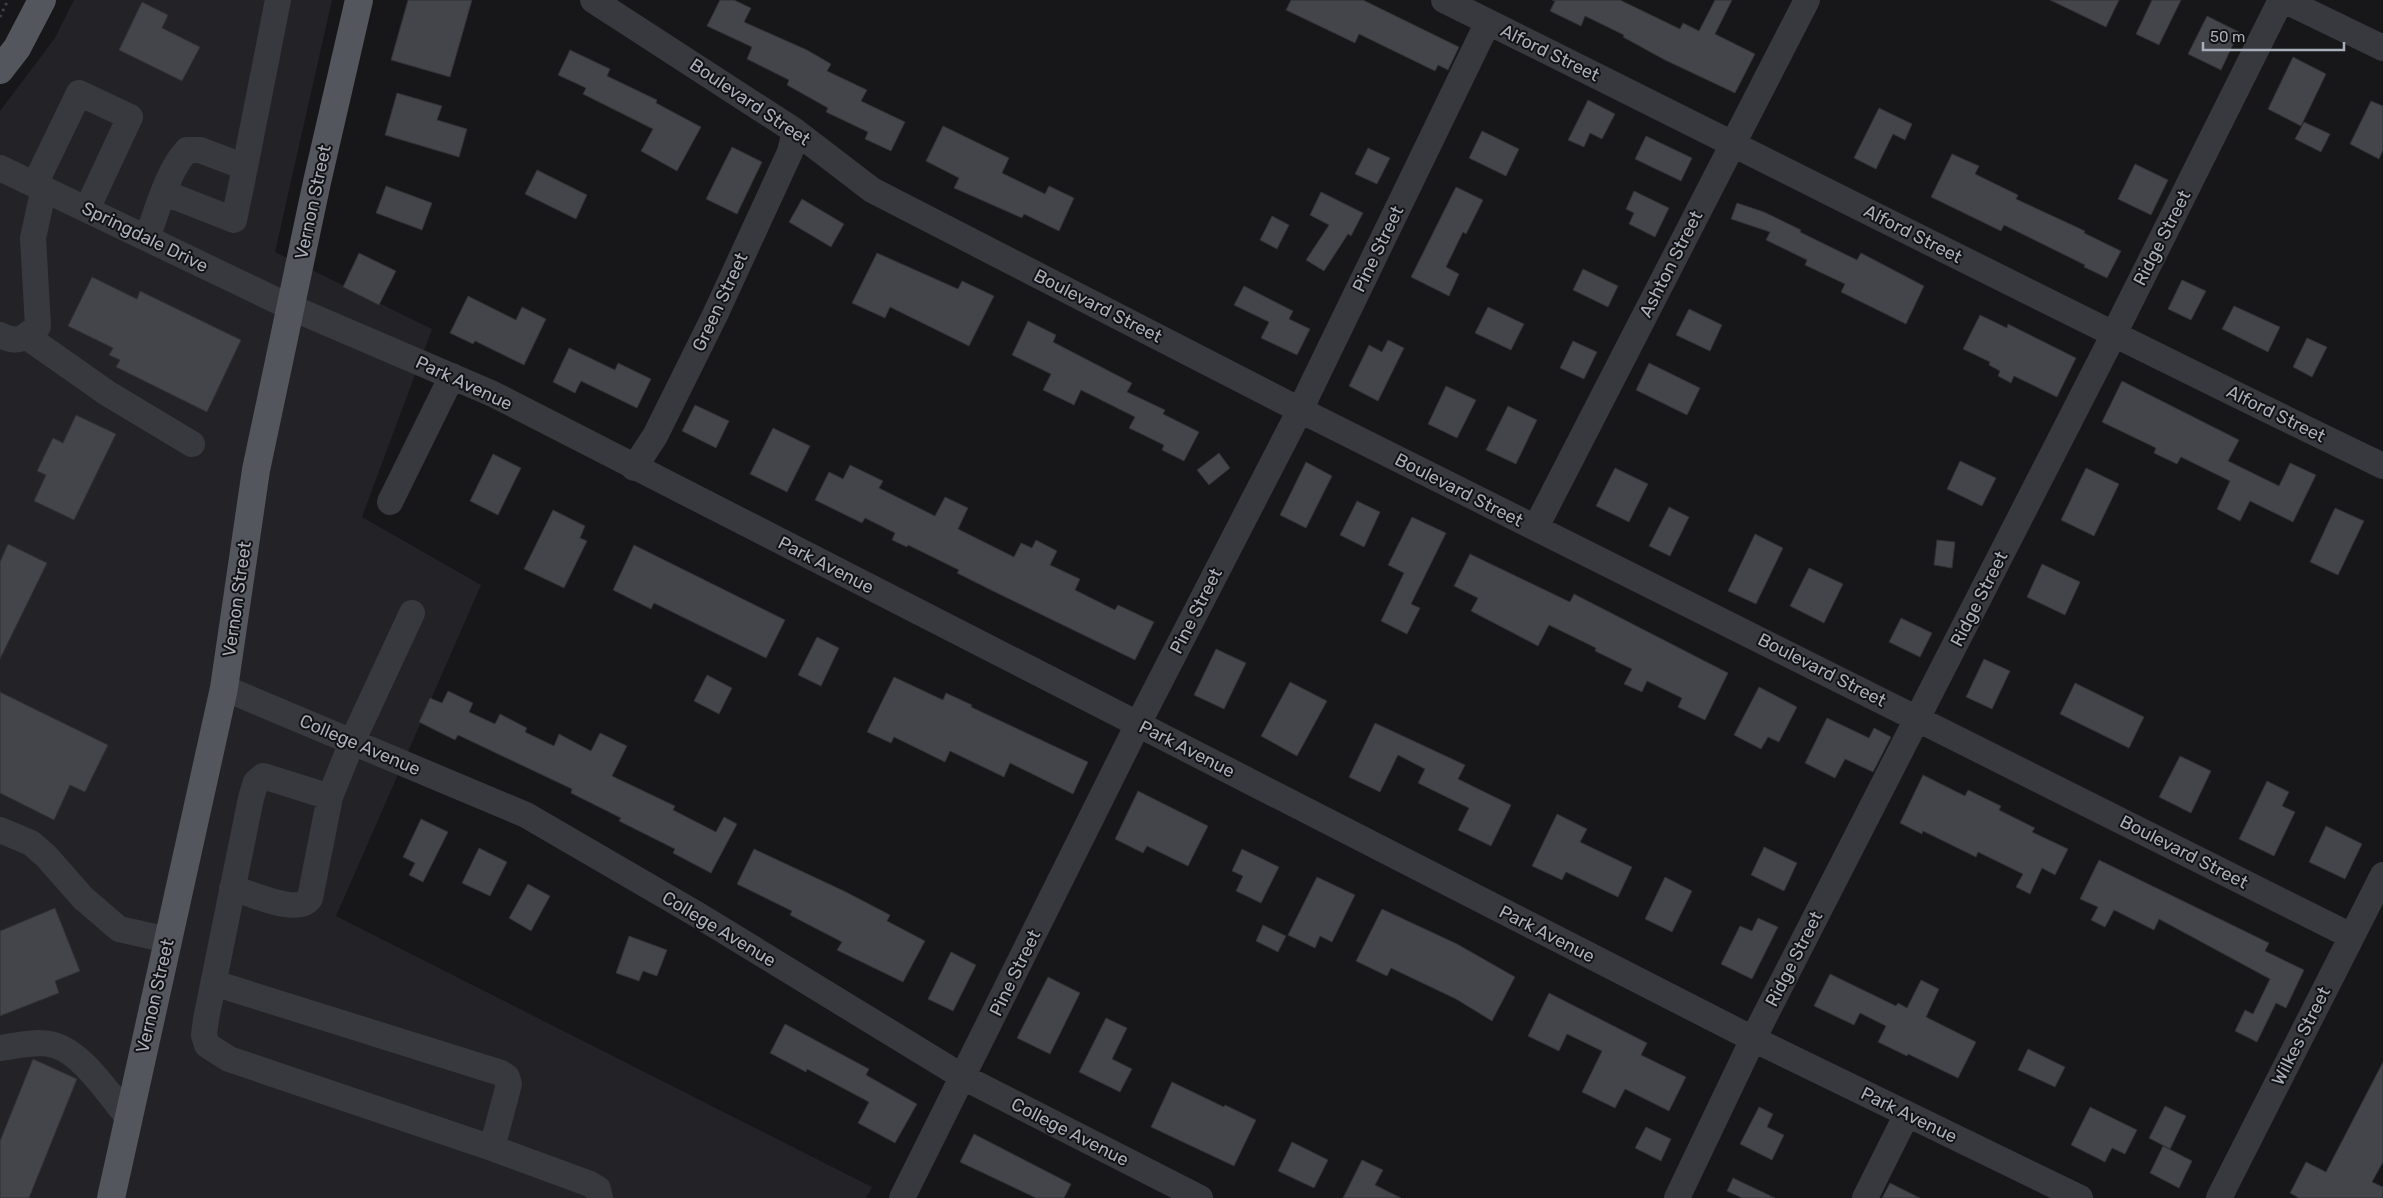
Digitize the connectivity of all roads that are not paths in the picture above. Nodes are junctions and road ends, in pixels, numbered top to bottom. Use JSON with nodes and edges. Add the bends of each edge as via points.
{"nodes":[{"id":1,"x":42,"y":0,"type":"edge"},
{"id":2,"x":278,"y":0,"type":"edge"},
{"id":3,"x":359,"y":0,"type":"edge"},
{"id":4,"x":593,"y":0,"type":"edge"},
{"id":5,"x":1444,"y":0,"type":"edge"},
{"id":6,"x":1807,"y":0,"type":"edge"},
{"id":7,"x":2282,"y":0,"type":"edge"},
{"id":8,"x":2328,"y":10,"type":"edge"},
{"id":9,"x":1488,"y":22,"type":"junction"},
{"id":10,"x":2383,"y":48,"type":"edge"},
{"id":11,"x":0,"y":70,"type":"edge"},
{"id":12,"x":795,"y":131,"type":"junction"},
{"id":13,"x":1733,"y":143,"type":"junction"},
{"id":14,"x":245,"y":167,"type":"junction"},
{"id":15,"x":0,"y":168,"type":"edge"},
{"id":16,"x":39,"y":186,"type":"junction"},
{"id":17,"x":165,"y":193,"type":"junction"},
{"id":18,"x":87,"y":209,"type":"junction"},
{"id":19,"x":147,"y":238,"type":"junction"},
{"id":20,"x":290,"y":307,"type":"junction"},
{"id":21,"x":0,"y":335,"type":"edge"},
{"id":22,"x":26,"y":336,"type":"junction"},
{"id":23,"x":2114,"y":336,"type":"junction"},
{"id":24,"x":452,"y":376,"type":"junction"},
{"id":25,"x":1300,"y":410,"type":"junction"},
{"id":26,"x":192,"y":444,"type":"dead end"},
{"id":27,"x":2383,"y":466,"type":"edge"},
{"id":28,"x":634,"y":468,"type":"junction"},
{"id":29,"x":390,"y":502,"type":"dead end"},
{"id":30,"x":1536,"y":528,"type":"junction"},
{"id":31,"x":412,"y":612,"type":"dead end"},
{"id":32,"x":224,"y":688,"type":"junction"},
{"id":33,"x":1918,"y":718,"type":"junction"},
{"id":34,"x":1138,"y":724,"type":"junction"},
{"id":35,"x":352,"y":742,"type":"junction"},
{"id":36,"x":330,"y":797,"type":"junction"},
{"id":37,"x":0,"y":830,"type":"edge"},
{"id":38,"x":2383,"y":875,"type":"edge"},
{"id":39,"x":232,"y":888,"type":"junction"},
{"id":40,"x":2351,"y":936,"type":"junction"},
{"id":41,"x":168,"y":940,"type":"junction"},
{"id":42,"x":214,"y":983,"type":"junction"},
{"id":43,"x":1753,"y":1039,"type":"junction"},
{"id":44,"x":0,"y":1048,"type":"edge"},
{"id":45,"x":963,"y":1078,"type":"junction"},
{"id":46,"x":1907,"y":1114,"type":"junction"},
{"id":47,"x":128,"y":1117,"type":"junction"},
{"id":48,"x":492,"y":1148,"type":"junction"},
{"id":49,"x":110,"y":1198,"type":"edge"},
{"id":50,"x":600,"y":1198,"type":"edge"},
{"id":51,"x":902,"y":1198,"type":"edge"},
{"id":52,"x":1200,"y":1198,"type":"edge"},
{"id":53,"x":1678,"y":1198,"type":"edge"},
{"id":54,"x":1865,"y":1198,"type":"edge"},
{"id":55,"x":2080,"y":1198,"type":"edge"},
{"id":56,"x":2219,"y":1198,"type":"edge"}],
"edges":[{"from":1,"to":11,"type":"main road","via":[[17,48]]},
{"from":2,"to":14,"type":"street"},
{"from":3,"to":20,"type":"main road","name":"Vernon Street"},
{"from":4,"to":12,"type":"street","name":"Boulevard Street"},
{"from":5,"to":9,"type":"street","name":"Alford Street"},
{"from":6,"to":13,"type":"street","name":"Ashton Street"},
{"from":7,"to":8,"type":"street"},
{"from":7,"to":23,"type":"street","name":"Ridge Street"},
{"from":8,"to":10,"type":"street"},
{"from":9,"to":13,"type":"street","name":"Alford Street"},
{"from":9,"to":25,"type":"street","name":"Pine Street"},
{"from":12,"to":25,"type":"street","name":"Boulevard Street","via":[[872,190]]},
{"from":12,"to":28,"type":"street","name":"Green Street","via":[[790,152],[715,315],[655,436]]},
{"from":13,"to":23,"type":"street","name":"Alford Street"},
{"from":13,"to":30,"type":"street","name":"Ashton Street"},
{"from":14,"to":17,"type":"street","via":[[200,150],[187,150],[178,159]]},
{"from":14,"to":17,"type":"street","via":[[234,220]]},
{"from":15,"to":16,"type":"street","name":"Springdale Drive"},
{"from":16,"to":18,"type":"street","name":"Springdale Drive"},
{"from":16,"to":18,"type":"street","via":[[79,93],[130,117]]},
{"from":16,"to":22,"type":"street","via":[[34,238],[38,326]]},
{"from":17,"to":19,"type":"street"},
{"from":18,"to":19,"type":"street","name":"Springdale Drive"},
{"from":19,"to":20,"type":"street","name":"Springdale Drive"},
{"from":20,"to":24,"type":"street","name":"Park Avenue"},
{"from":20,"to":32,"type":"main road","name":"Vernon Street","via":[[256,470]]},
{"from":21,"to":22,"type":"street","via":[[13,341]]},
{"from":22,"to":26,"type":"street","via":[[107,393]]},
{"from":23,"to":27,"type":"street","name":"Alford Street"},
{"from":23,"to":33,"type":"street","name":"Ridge Street"},
{"from":24,"to":28,"type":"street","name":"Park Avenue"},
{"from":24,"to":29,"type":"street"},
{"from":25,"to":30,"type":"street","name":"Boulevard Street"},
{"from":25,"to":34,"type":"street","name":"Pine Street"},
{"from":28,"to":34,"type":"street","name":"Park Avenue"},
{"from":30,"to":33,"type":"street","name":"Boulevard Street"},
{"from":31,"to":35,"type":"street"},
{"from":32,"to":35,"type":"street","name":"College Avenue"},
{"from":32,"to":41,"type":"main road","name":"Vernon Street"},
{"from":33,"to":40,"type":"street","name":"Boulevard Street"},
{"from":33,"to":43,"type":"street","name":"Ridge Street"},
{"from":34,"to":43,"type":"street","name":"Park Avenue"},
{"from":34,"to":45,"type":"street","name":"Pine Street"},
{"from":35,"to":36,"type":"street"},
{"from":35,"to":45,"type":"street","name":"College Avenue","via":[[526,815],[698,915]]},
{"from":36,"to":39,"type":"street","via":[[310,898],[306,902],[301,906],[285,905]]},
{"from":36,"to":39,"type":"street","via":[[273,778],[263,776],[256,782]]},
{"from":37,"to":41,"type":"street","via":[[31,843],[83,898],[119,929]]},
{"from":38,"to":40,"type":"street","name":"Wilkes Street"},
{"from":39,"to":42,"type":"street"},
{"from":40,"to":56,"type":"street","name":"Wilkes Street"},
{"from":41,"to":47,"type":"main road","name":"Vernon Street"},
{"from":42,"to":48,"type":"street","via":[[204,1035],[207,1045],[217,1053]]},
{"from":42,"to":48,"type":"street","via":[[507,1077],[509,1084]]},
{"from":43,"to":46,"type":"street","name":"Park Avenue"},
{"from":43,"to":53,"type":"street","name":"Ridge Street"},
{"from":44,"to":47,"type":"street","via":[[41,1043],[65,1049],[82,1062]]},
{"from":45,"to":51,"type":"street","name":"Pine Street"},
{"from":45,"to":52,"type":"street","name":"College Avenue"},
{"from":46,"to":54,"type":"street"},
{"from":46,"to":55,"type":"street","name":"Park Avenue"},
{"from":47,"to":49,"type":"main road","name":"Vernon Street"},
{"from":48,"to":50,"type":"street","via":[[590,1184],[598,1190]]}]}
